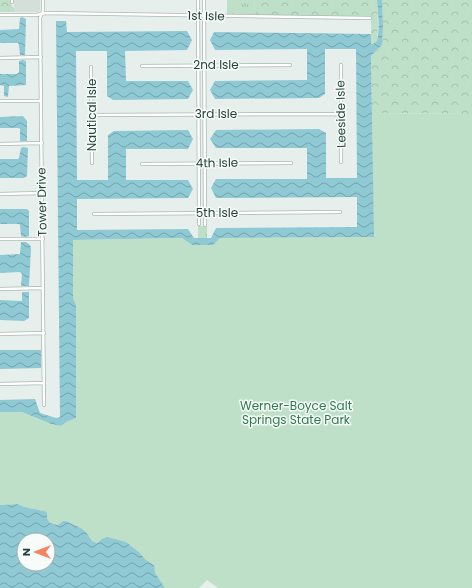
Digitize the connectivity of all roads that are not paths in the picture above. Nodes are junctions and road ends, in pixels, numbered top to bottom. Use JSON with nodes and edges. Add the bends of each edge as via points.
{"nodes":[{"id":1,"x":43,"y":0,"type":"edge"},
{"id":2,"x":198,"y":0,"type":"edge"},
{"id":3,"x":204,"y":0,"type":"edge"},
{"id":4,"x":42,"y":14,"type":"junction"},
{"id":5,"x":0,"y":15,"type":"edge"},
{"id":6,"x":198,"y":16,"type":"junction"},
{"id":7,"x":204,"y":16,"type":"junction"},
{"id":8,"x":370,"y":18,"type":"dead end"},
{"id":9,"x":41,"y":57,"type":"junction"},
{"id":10,"x":0,"y":58,"type":"edge"},
{"id":11,"x":198,"y":65,"type":"junction"},
{"id":12,"x":204,"y":65,"type":"junction"},
{"id":13,"x":290,"y":65,"type":"dead end"},
{"id":14,"x":142,"y":66,"type":"dead end"},
{"id":15,"x":340,"y":66,"type":"dead end"},
{"id":16,"x":91,"y":68,"type":"dead end"},
{"id":17,"x":41,"y":100,"type":"junction"},
{"id":18,"x":0,"y":101,"type":"edge"},
{"id":19,"x":199,"y":114,"type":"junction"},
{"id":20,"x":204,"y":114,"type":"junction"},
{"id":21,"x":341,"y":114,"type":"junction"},
{"id":22,"x":92,"y":115,"type":"junction"},
{"id":23,"x":42,"y":143,"type":"junction"},
{"id":24,"x":0,"y":144,"type":"edge"},
{"id":25,"x":341,"y":162,"type":"dead end"},
{"id":26,"x":92,"y":163,"type":"dead end"},
{"id":27,"x":291,"y":163,"type":"dead end"},
{"id":28,"x":142,"y":164,"type":"dead end"},
{"id":29,"x":199,"y":164,"type":"junction"},
{"id":30,"x":205,"y":164,"type":"junction"},
{"id":31,"x":42,"y":193,"type":"junction"},
{"id":32,"x":0,"y":194,"type":"edge"},
{"id":33,"x":340,"y":212,"type":"dead end"},
{"id":34,"x":94,"y":214,"type":"dead end"},
{"id":35,"x":199,"y":214,"type":"junction"},
{"id":36,"x":205,"y":214,"type":"junction"},
{"id":37,"x":199,"y":224,"type":"dead end"},
{"id":38,"x":205,"y":225,"type":"dead end"},
{"id":39,"x":0,"y":239,"type":"edge"},
{"id":40,"x":43,"y":239,"type":"junction"},
{"id":41,"x":43,"y":288,"type":"junction"},
{"id":42,"x":0,"y":289,"type":"edge"},
{"id":43,"x":44,"y":333,"type":"junction"},
{"id":44,"x":0,"y":334,"type":"edge"},
{"id":45,"x":44,"y":383,"type":"junction"},
{"id":46,"x":0,"y":384,"type":"edge"},
{"id":47,"x":44,"y":405,"type":"dead end"}],
"edges":[{"from":1,"to":4,"type":"street","name":"Tower Drive"},
{"from":2,"to":6,"type":"street"},
{"from":3,"to":7,"type":"street"},
{"from":4,"to":5,"type":"street","name":"1st Isle"},
{"from":4,"to":6,"type":"street","name":"1st Isle"},
{"from":4,"to":9,"type":"street","name":"Tower Drive"},
{"from":6,"to":7,"type":"street","name":"1st Isle"},
{"from":6,"to":11,"type":"street"},
{"from":7,"to":8,"type":"street","name":"1st Isle"},
{"from":7,"to":12,"type":"street"},
{"from":9,"to":10,"type":"street"},
{"from":9,"to":17,"type":"street","name":"Tower Drive"},
{"from":11,"to":12,"type":"street","name":"2nd Isle"},
{"from":11,"to":14,"type":"street","name":"2nd Isle"},
{"from":11,"to":19,"type":"street"},
{"from":12,"to":13,"type":"street","name":"2nd Isle"},
{"from":12,"to":20,"type":"street"},
{"from":15,"to":21,"type":"street","name":"Leeside Isle"},
{"from":16,"to":22,"type":"street","name":"Nautical Isle"},
{"from":17,"to":18,"type":"street"},
{"from":17,"to":23,"type":"street","name":"Tower Drive"},
{"from":19,"to":20,"type":"street","name":"3rd Isle"},
{"from":19,"to":22,"type":"street","name":"3rd Isle"},
{"from":19,"to":29,"type":"street"},
{"from":20,"to":21,"type":"street","name":"3rd Isle"},
{"from":20,"to":30,"type":"street"},
{"from":21,"to":25,"type":"street","name":"Leeside Isle"},
{"from":22,"to":26,"type":"street","name":"Nautical Isle"},
{"from":23,"to":24,"type":"street"},
{"from":23,"to":31,"type":"street","name":"Tower Drive"},
{"from":27,"to":30,"type":"street","name":"4th Isle"},
{"from":28,"to":29,"type":"street","name":"4th Isle"},
{"from":29,"to":30,"type":"street","name":"4th Isle"},
{"from":29,"to":35,"type":"street"},
{"from":30,"to":36,"type":"street"},
{"from":31,"to":32,"type":"street"},
{"from":31,"to":40,"type":"street","name":"Tower Drive"},
{"from":33,"to":36,"type":"street","name":"5th Isle"},
{"from":34,"to":35,"type":"street","name":"5th Isle"},
{"from":35,"to":36,"type":"street","name":"5th Isle"},
{"from":35,"to":37,"type":"street"},
{"from":36,"to":38,"type":"street"},
{"from":39,"to":40,"type":"street"},
{"from":40,"to":41,"type":"street","name":"Tower Drive"},
{"from":41,"to":42,"type":"street"},
{"from":41,"to":43,"type":"street","name":"Tower Drive"},
{"from":43,"to":44,"type":"street"},
{"from":43,"to":45,"type":"street","name":"Tower Drive"},
{"from":45,"to":46,"type":"street"},
{"from":45,"to":47,"type":"street","name":"Tower Drive"}]}
